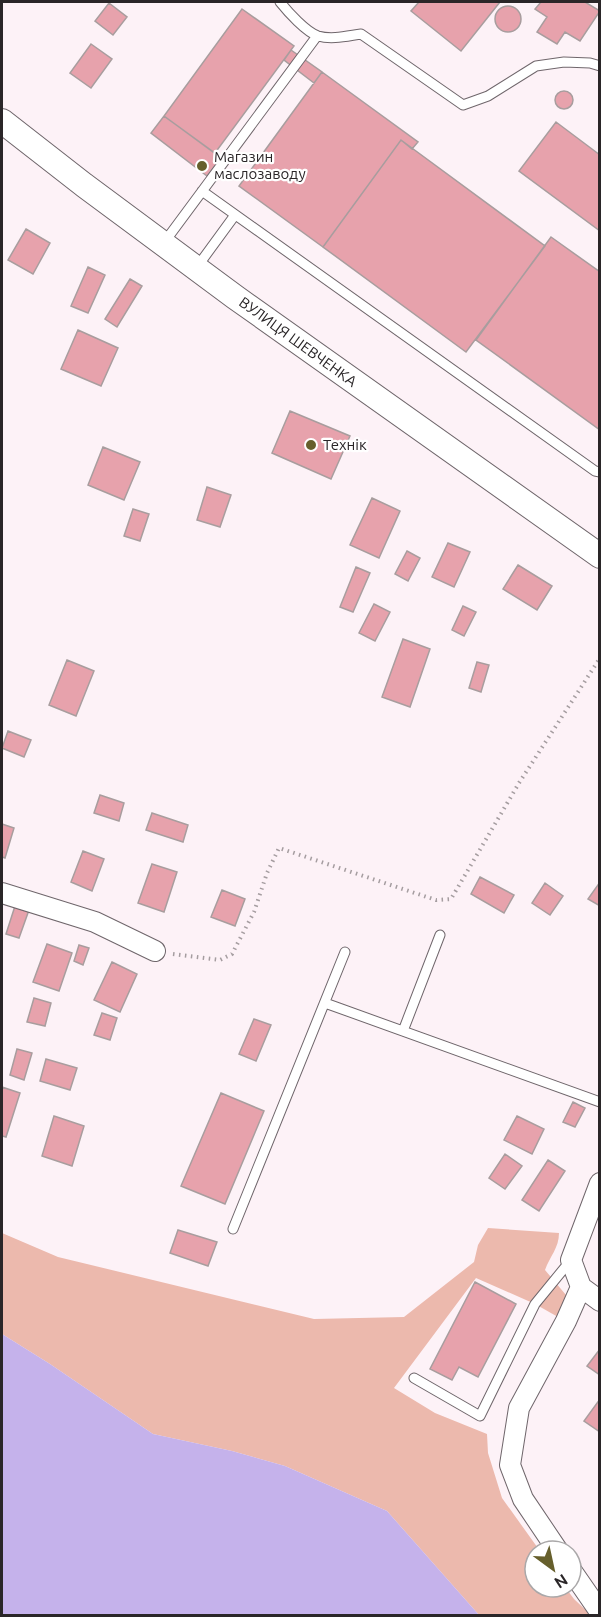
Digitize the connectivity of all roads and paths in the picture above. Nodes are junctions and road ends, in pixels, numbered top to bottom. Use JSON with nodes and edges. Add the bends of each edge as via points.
{"nodes":[{"id":1,"x":280,"y":2,"type":"edge"},
{"id":2,"x":317,"y":36,"type":"junction"},
{"id":3,"x":600,"y":66,"type":"edge"},
{"id":4,"x":2,"y":121,"type":"edge"},
{"id":5,"x":202,"y":192,"type":"junction"},
{"id":6,"x":235,"y":215,"type":"junction"},
{"id":7,"x":163,"y":244,"type":"junction"},
{"id":8,"x":196,"y":268,"type":"junction"},
{"id":9,"x":600,"y":472,"type":"edge"},
{"id":10,"x":600,"y":556,"type":"edge"},
{"id":11,"x":600,"y":658,"type":"edge"},
{"id":12,"x":2,"y":893,"type":"edge"},
{"id":13,"x":440,"y":935,"type":"dead end"},
{"id":14,"x":156,"y":951,"type":"joint"},
{"id":15,"x":345,"y":952,"type":"dead end"},
{"id":16,"x":325,"y":1003,"type":"junction"},
{"id":17,"x":403,"y":1031,"type":"junction"},
{"id":18,"x":600,"y":1102,"type":"edge"},
{"id":19,"x":600,"y":1183,"type":"edge"},
{"id":20,"x":233,"y":1229,"type":"dead end"},
{"id":21,"x":571,"y":1260,"type":"junction"},
{"id":22,"x":580,"y":1287,"type":"junction"},
{"id":23,"x":600,"y":1301,"type":"edge"},
{"id":24,"x":414,"y":1378,"type":"dead end"},
{"id":25,"x":550,"y":1539,"type":"edge"},
{"id":26,"x":583,"y":1587,"type":"edge"},
{"id":27,"x":600,"y":1612,"type":"edge"}],
"edges":[{"from":1,"to":2,"type":"lane"},
{"from":2,"to":3,"type":"lane","via":[[340,38],[361,34],[463,105],[488,96],[536,66],[564,62]]},
{"from":2,"to":5,"type":"lane"},
{"from":4,"to":7,"type":"street","name":"ВУЛИЦЯ ШЕВЧЕНКА"},
{"from":5,"to":6,"type":"lane"},
{"from":5,"to":7,"type":"lane"},
{"from":6,"to":8,"type":"lane"},
{"from":6,"to":9,"type":"lane"},
{"from":7,"to":8,"type":"street","name":"ВУЛИЦЯ ШЕВЧЕНКА"},
{"from":8,"to":10,"type":"street","name":"ВУЛИЦЯ ШЕВЧЕНКА"},
{"from":11,"to":14,"type":"path","via":[[519,783],[451,899],[436,900],[279,848],[254,912],[232,954],[209,960]]},
{"from":12,"to":14,"type":"street","via":[[95,922]]},
{"from":13,"to":17,"type":"lane"},
{"from":15,"to":16,"type":"lane"},
{"from":16,"to":17,"type":"lane"},
{"from":16,"to":20,"type":"lane"},
{"from":17,"to":18,"type":"lane"},
{"from":19,"to":21,"type":"street"},
{"from":21,"to":22,"type":"street"},
{"from":21,"to":24,"type":"lane","via":[[535,1304],[480,1416]]},
{"from":22,"to":23,"type":"street"},
{"from":22,"to":25,"type":"street","via":[[519,1408],[510,1465],[523,1499]]},
{"from":26,"to":27,"type":"street"}]}
